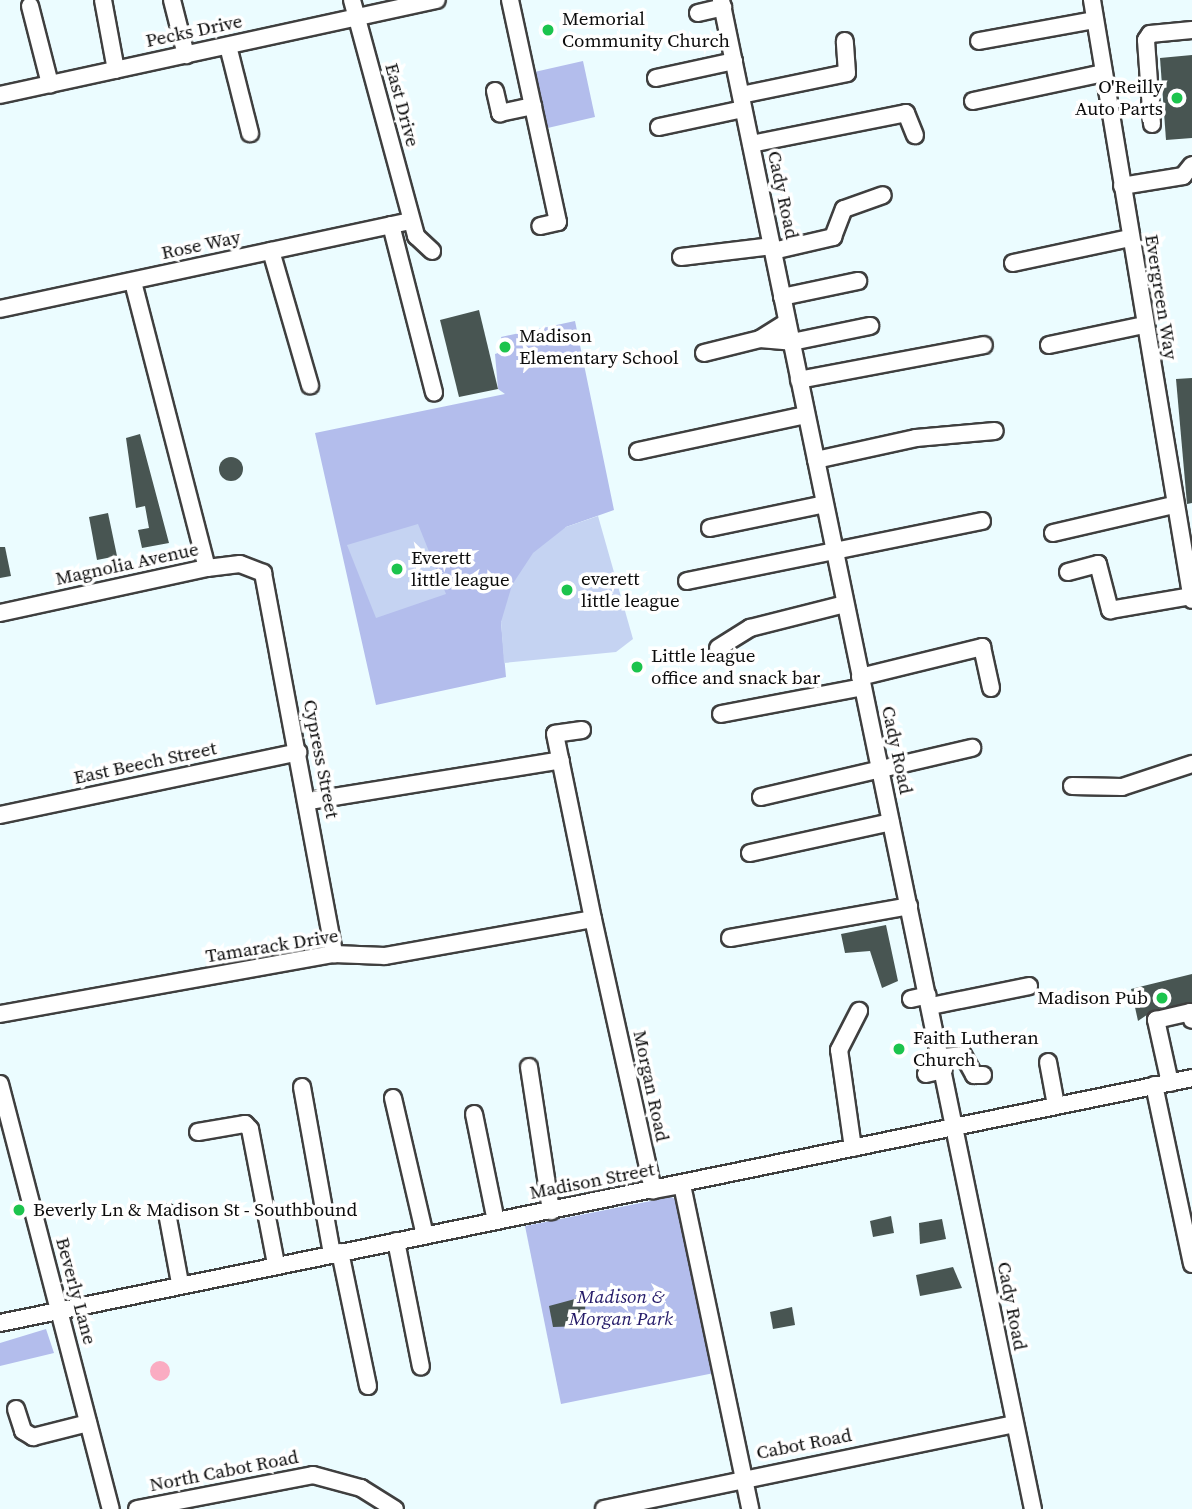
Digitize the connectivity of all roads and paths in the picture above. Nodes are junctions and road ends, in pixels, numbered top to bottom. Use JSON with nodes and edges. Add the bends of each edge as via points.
{"nodes":[{"id":1,"x":103,"y":0,"type":"edge"},
{"id":2,"x":172,"y":0,"type":"edge"},
{"id":3,"x":352,"y":0,"type":"edge"},
{"id":4,"x":437,"y":0,"type":"edge"},
{"id":5,"x":510,"y":0,"type":"edge"},
{"id":6,"x":1092,"y":0,"type":"edge"},
{"id":7,"x":722,"y":4,"type":"edge"},
{"id":8,"x":30,"y":6,"type":"dead end"},
{"id":9,"x":698,"y":13,"type":"dead end"},
{"id":10,"x":357,"y":18,"type":"junction"},
{"id":11,"x":1096,"y":20,"type":"junction"},
{"id":12,"x":1192,"y":30,"type":"edge"},
{"id":13,"x":845,"y":41,"type":"dead end"},
{"id":14,"x":979,"y":41,"type":"dead end"},
{"id":15,"x":228,"y":46,"type":"junction"},
{"id":16,"x":186,"y":55,"type":"junction"},
{"id":17,"x":734,"y":61,"type":"junction"},
{"id":18,"x":116,"y":70,"type":"junction"},
{"id":19,"x":1104,"y":74,"type":"junction"},
{"id":20,"x":656,"y":78,"type":"dead end"},
{"id":21,"x":50,"y":84,"type":"junction"},
{"id":22,"x":495,"y":91,"type":"dead end"},
{"id":23,"x":0,"y":94,"type":"edge"},
{"id":24,"x":742,"y":102,"type":"junction"},
{"id":25,"x":973,"y":102,"type":"dead end"},
{"id":26,"x":533,"y":106,"type":"junction"},
{"id":27,"x":1152,"y":124,"type":"dead end"},
{"id":28,"x":659,"y":127,"type":"dead end"},
{"id":29,"x":250,"y":133,"type":"dead end"},
{"id":30,"x":915,"y":135,"type":"dead end"},
{"id":31,"x":751,"y":144,"type":"junction"},
{"id":32,"x":1192,"y":165,"type":"edge"},
{"id":33,"x":1122,"y":186,"type":"junction"},
{"id":34,"x":883,"y":195,"type":"dead end"},
{"id":35,"x":411,"y":221,"type":"junction"},
{"id":36,"x":391,"y":225,"type":"junction"},
{"id":37,"x":540,"y":226,"type":"dead end"},
{"id":38,"x":1130,"y":239,"type":"junction"},
{"id":39,"x":772,"y":248,"type":"junction"},
{"id":40,"x":271,"y":251,"type":"junction"},
{"id":41,"x":432,"y":251,"type":"dead end"},
{"id":42,"x":681,"y":257,"type":"dead end"},
{"id":43,"x":1013,"y":264,"type":"dead end"},
{"id":44,"x":858,"y":281,"type":"dead end"},
{"id":45,"x":133,"y":282,"type":"junction"},
{"id":46,"x":782,"y":297,"type":"junction"},
{"id":47,"x":0,"y":309,"type":"edge"},
{"id":48,"x":788,"y":322,"type":"junction"},
{"id":49,"x":1144,"y":325,"type":"junction"},
{"id":50,"x":870,"y":326,"type":"dead end"},
{"id":51,"x":760,"y":339,"type":"junction"},
{"id":52,"x":792,"y":342,"type":"junction"},
{"id":53,"x":984,"y":345,"type":"dead end"},
{"id":54,"x":1049,"y":345,"type":"dead end"},
{"id":55,"x":704,"y":353,"type":"dead end"},
{"id":56,"x":799,"y":380,"type":"junction"},
{"id":57,"x":310,"y":385,"type":"dead end"},
{"id":58,"x":434,"y":393,"type":"dead end"},
{"id":59,"x":806,"y":415,"type":"junction"},
{"id":60,"x":995,"y":431,"type":"dead end"},
{"id":61,"x":638,"y":451,"type":"dead end"},
{"id":62,"x":816,"y":460,"type":"junction"},
{"id":63,"x":825,"y":504,"type":"junction"},
{"id":64,"x":1173,"y":505,"type":"junction"},
{"id":65,"x":982,"y":521,"type":"dead end"},
{"id":66,"x":710,"y":528,"type":"dead end"},
{"id":67,"x":1053,"y":533,"type":"dead end"},
{"id":68,"x":834,"y":551,"type":"junction"},
{"id":69,"x":206,"y":568,"type":"junction"},
{"id":70,"x":1068,"y":572,"type":"dead end"},
{"id":71,"x":263,"y":573,"type":"joint"},
{"id":72,"x":1189,"y":575,"type":"edge"},
{"id":73,"x":687,"y":580,"type":"dead end"},
{"id":74,"x":1192,"y":598,"type":"edge"},
{"id":75,"x":845,"y":604,"type":"junction"},
{"id":76,"x":0,"y":613,"type":"edge"},
{"id":77,"x":718,"y":648,"type":"dead end"},
{"id":78,"x":861,"y":682,"type":"junction"},
{"id":79,"x":991,"y":688,"type":"dead end"},
{"id":80,"x":721,"y":715,"type":"dead end"},
{"id":81,"x":582,"y":730,"type":"dead end"},
{"id":82,"x":972,"y":748,"type":"dead end"},
{"id":83,"x":298,"y":752,"type":"junction"},
{"id":84,"x":561,"y":760,"type":"junction"},
{"id":85,"x":1192,"y":764,"type":"edge"},
{"id":86,"x":880,"y":768,"type":"junction"},
{"id":87,"x":1072,"y":786,"type":"dead end"},
{"id":88,"x":761,"y":797,"type":"dead end"},
{"id":89,"x":309,"y":802,"type":"junction"},
{"id":90,"x":0,"y":815,"type":"edge"},
{"id":91,"x":891,"y":822,"type":"junction"},
{"id":92,"x":750,"y":853,"type":"dead end"},
{"id":93,"x":909,"y":906,"type":"junction"},
{"id":94,"x":593,"y":919,"type":"junction"},
{"id":95,"x":730,"y":938,"type":"dead end"},
{"id":96,"x":334,"y":954,"type":"junction"},
{"id":97,"x":1029,"y":986,"type":"dead end"},
{"id":98,"x":911,"y":999,"type":"dead end"},
{"id":99,"x":930,"y":1000,"type":"junction"},
{"id":100,"x":859,"y":1011,"type":"dead end"},
{"id":101,"x":0,"y":1014,"type":"edge"},
{"id":102,"x":1192,"y":1020,"type":"edge"},
{"id":103,"x":1048,"y":1062,"type":"dead end"},
{"id":104,"x":943,"y":1063,"type":"junction"},
{"id":105,"x":529,"y":1067,"type":"dead end"},
{"id":106,"x":926,"y":1074,"type":"dead end"},
{"id":107,"x":983,"y":1075,"type":"dead end"},
{"id":108,"x":1192,"y":1079,"type":"edge"},
{"id":109,"x":0,"y":1084,"type":"edge"},
{"id":110,"x":1162,"y":1084,"type":"junction"},
{"id":111,"x":302,"y":1087,"type":"dead end"},
{"id":112,"x":393,"y":1098,"type":"dead end"},
{"id":113,"x":1056,"y":1105,"type":"junction"},
{"id":114,"x":474,"y":1114,"type":"dead end"},
{"id":115,"x":956,"y":1126,"type":"junction"},
{"id":116,"x":198,"y":1132,"type":"dead end"},
{"id":117,"x":853,"y":1148,"type":"junction"},
{"id":118,"x":653,"y":1190,"type":"junction"},
{"id":119,"x":1185,"y":1192,"type":"edge"},
{"id":120,"x":551,"y":1210,"type":"junction"},
{"id":121,"x":167,"y":1213,"type":"dead end"},
{"id":122,"x":496,"y":1221,"type":"junction"},
{"id":123,"x":425,"y":1235,"type":"junction"},
{"id":124,"x":396,"y":1241,"type":"junction"},
{"id":125,"x":336,"y":1253,"type":"junction"},
{"id":126,"x":276,"y":1264,"type":"junction"},
{"id":127,"x":1192,"y":1264,"type":"edge"},
{"id":128,"x":180,"y":1283,"type":"junction"},
{"id":129,"x":58,"y":1307,"type":"junction"},
{"id":130,"x":0,"y":1324,"type":"edge"},
{"id":131,"x":421,"y":1367,"type":"dead end"},
{"id":132,"x":368,"y":1386,"type":"dead end"},
{"id":133,"x":16,"y":1409,"type":"dead end"},
{"id":134,"x":88,"y":1423,"type":"junction"},
{"id":135,"x":1013,"y":1424,"type":"junction"},
{"id":136,"x":744,"y":1478,"type":"junction"},
{"id":137,"x":111,"y":1509,"type":"edge"},
{"id":138,"x":137,"y":1509,"type":"edge"},
{"id":139,"x":395,"y":1509,"type":"edge"},
{"id":140,"x":604,"y":1509,"type":"edge"},
{"id":141,"x":750,"y":1509,"type":"edge"},
{"id":142,"x":1033,"y":1509,"type":"edge"}],
"edges":[{"from":1,"to":18,"type":"street"},
{"from":2,"to":16,"type":"street"},
{"from":3,"to":10,"type":"street","name":"East Drive"},
{"from":4,"to":10,"type":"street","name":"Pecks Drive"},
{"from":5,"to":26,"type":"street"},
{"from":6,"to":11,"type":"street","name":"Evergreen Way"},
{"from":7,"to":9,"type":"street"},
{"from":7,"to":17,"type":"street","name":"Cady Road"},
{"from":8,"to":21,"type":"street"},
{"from":10,"to":15,"type":"street","name":"Pecks Drive"},
{"from":10,"to":35,"type":"street","name":"East Drive"},
{"from":11,"to":14,"type":"street"},
{"from":11,"to":19,"type":"street","name":"Evergreen Way"},
{"from":12,"to":27,"type":"street","via":[[1150,34],[1146,40]]},
{"from":13,"to":24,"type":"street","via":[[847,73]]},
{"from":15,"to":16,"type":"street","name":"Pecks Drive"},
{"from":15,"to":29,"type":"street"},
{"from":16,"to":18,"type":"street","name":"Pecks Drive"},
{"from":17,"to":20,"type":"street"},
{"from":17,"to":24,"type":"street","name":"Cady Road"},
{"from":18,"to":21,"type":"street","name":"Pecks Drive"},
{"from":19,"to":25,"type":"street"},
{"from":19,"to":33,"type":"street","name":"Evergreen Way"},
{"from":21,"to":23,"type":"street","name":"Pecks Drive"},
{"from":22,"to":26,"type":"street","via":[[500,113]]},
{"from":24,"to":28,"type":"street"},
{"from":24,"to":31,"type":"street","name":"Cady Road"},
{"from":26,"to":37,"type":"street","via":[[558,222]]},
{"from":30,"to":31,"type":"street","via":[[906,113]]},
{"from":31,"to":39,"type":"street","name":"Cady Road"},
{"from":32,"to":33,"type":"street","via":[[1183,176]]},
{"from":33,"to":38,"type":"street","name":"Evergreen Way"},
{"from":34,"to":39,"type":"street","via":[[844,209],[833,237]]},
{"from":35,"to":36,"type":"street","name":"Rose Way"},
{"from":35,"to":41,"type":"street"},
{"from":36,"to":40,"type":"street","name":"Rose Way"},
{"from":36,"to":58,"type":"street"},
{"from":38,"to":43,"type":"street"},
{"from":38,"to":49,"type":"street","name":"Evergreen Way"},
{"from":39,"to":42,"type":"street"},
{"from":39,"to":46,"type":"street","name":"Cady Road"},
{"from":40,"to":45,"type":"street","name":"Rose Way"},
{"from":40,"to":57,"type":"street"},
{"from":44,"to":46,"type":"street"},
{"from":45,"to":47,"type":"street","name":"Rose Way"},
{"from":45,"to":69,"type":"street"},
{"from":46,"to":48,"type":"street","name":"Cady Road"},
{"from":48,"to":51,"type":"street"},
{"from":48,"to":52,"type":"street","name":"Cady Road"},
{"from":49,"to":54,"type":"street"},
{"from":49,"to":64,"type":"street","name":"Evergreen Way"},
{"from":50,"to":52,"type":"street"},
{"from":51,"to":52,"type":"street"},
{"from":51,"to":55,"type":"street"},
{"from":52,"to":56,"type":"street","name":"Cady Road"},
{"from":53,"to":56,"type":"street"},
{"from":56,"to":59,"type":"street","name":"Cady Road"},
{"from":59,"to":61,"type":"street"},
{"from":59,"to":62,"type":"street","name":"Cady Road"},
{"from":60,"to":62,"type":"street","via":[[904,440]]},
{"from":62,"to":63,"type":"street","name":"Cady Road"},
{"from":63,"to":66,"type":"street"},
{"from":63,"to":68,"type":"street","name":"Cady Road"},
{"from":64,"to":67,"type":"street"},
{"from":64,"to":72,"type":"street","name":"Evergreen Way"},
{"from":65,"to":68,"type":"street"},
{"from":68,"to":73,"type":"street"},
{"from":68,"to":75,"type":"street","name":"Cady Road"},
{"from":69,"to":71,"type":"street","name":"Magnolia Avenue","via":[[240,564]]},
{"from":69,"to":76,"type":"street","name":"Magnolia Avenue"},
{"from":70,"to":74,"type":"street","via":[[1098,564],[1110,610]]},
{"from":71,"to":83,"type":"street","name":"Cypress Street"},
{"from":72,"to":74,"type":"street","name":"Evergreen Way"},
{"from":75,"to":77,"type":"street","via":[[750,628]]},
{"from":75,"to":78,"type":"street","name":"Cady Road"},
{"from":78,"to":79,"type":"street","via":[[982,647]]},
{"from":78,"to":80,"type":"street"},
{"from":78,"to":86,"type":"street","name":"Cady Road"},
{"from":81,"to":84,"type":"street","name":"Morgan Road","via":[[555,734]]},
{"from":82,"to":86,"type":"street"},
{"from":83,"to":89,"type":"street","name":"Cypress Street"},
{"from":83,"to":90,"type":"street","name":"East Beech Street"},
{"from":84,"to":89,"type":"street"},
{"from":84,"to":94,"type":"street","name":"Morgan Road"},
{"from":85,"to":87,"type":"street","via":[[1122,787]]},
{"from":86,"to":88,"type":"street"},
{"from":86,"to":91,"type":"street","name":"Cady Road"},
{"from":89,"to":96,"type":"street","name":"Cypress Street"},
{"from":91,"to":92,"type":"street"},
{"from":91,"to":93,"type":"street","name":"Cady Road"},
{"from":93,"to":95,"type":"street"},
{"from":93,"to":99,"type":"street","name":"Cady Road"},
{"from":94,"to":96,"type":"street","name":"Tamarack Drive","via":[[385,956]]},
{"from":94,"to":118,"type":"street","name":"Morgan Road"},
{"from":96,"to":101,"type":"street","name":"Tamarack Drive"},
{"from":97,"to":99,"type":"street"},
{"from":98,"to":99,"type":"street"},
{"from":99,"to":104,"type":"street","name":"Cady Road"},
{"from":100,"to":117,"type":"street","via":[[839,1050]]},
{"from":102,"to":110,"type":"street","via":[[1190,1012],[1156,1020]]},
{"from":103,"to":113,"type":"street"},
{"from":104,"to":106,"type":"street"},
{"from":104,"to":107,"type":"street","via":[[963,1055],[974,1075]]},
{"from":104,"to":115,"type":"street","name":"Cady Road"},
{"from":105,"to":120,"type":"street"},
{"from":108,"to":110,"type":"street","name":"Madison Street"},
{"from":109,"to":129,"type":"street","name":"Beverly Lane"},
{"from":110,"to":113,"type":"street","name":"Madison Street"},
{"from":110,"to":119,"type":"street"},
{"from":111,"to":125,"type":"street"},
{"from":112,"to":123,"type":"street"},
{"from":113,"to":115,"type":"street","name":"Madison Street"},
{"from":114,"to":122,"type":"street"},
{"from":115,"to":117,"type":"street","name":"Madison Street"},
{"from":115,"to":135,"type":"street","name":"Cady Road"},
{"from":116,"to":126,"type":"street","via":[[245,1124],[250,1129]]},
{"from":117,"to":118,"type":"street","name":"Madison Street"},
{"from":118,"to":120,"type":"street","name":"Madison Street"},
{"from":118,"to":136,"type":"street","via":[[682,1185]]},
{"from":119,"to":127,"type":"street"},
{"from":120,"to":122,"type":"street","name":"Madison Street"},
{"from":121,"to":128,"type":"street"},
{"from":122,"to":123,"type":"street","name":"Madison Street"},
{"from":123,"to":124,"type":"street","name":"Madison Street"},
{"from":124,"to":125,"type":"street","name":"Madison Street"},
{"from":124,"to":131,"type":"street"},
{"from":125,"to":126,"type":"street","name":"Madison Street"},
{"from":125,"to":132,"type":"street"},
{"from":126,"to":128,"type":"street","name":"Madison Street"},
{"from":128,"to":129,"type":"street","name":"Madison Street"},
{"from":129,"to":130,"type":"street","name":"Madison Street"},
{"from":129,"to":134,"type":"street","name":"Beverly Lane"},
{"from":133,"to":134,"type":"street","via":[[23,1432],[33,1437]]},
{"from":134,"to":137,"type":"street","name":"Beverly Lane"},
{"from":135,"to":136,"type":"street","name":"Cabot Road"},
{"from":135,"to":142,"type":"street","name":"Cady Road"},
{"from":136,"to":140,"type":"street","name":"Cabot Road"},
{"from":136,"to":141,"type":"street"},
{"from":138,"to":139,"type":"street","name":"North Cabot Road","via":[[313,1475],[361,1488]]}]}
